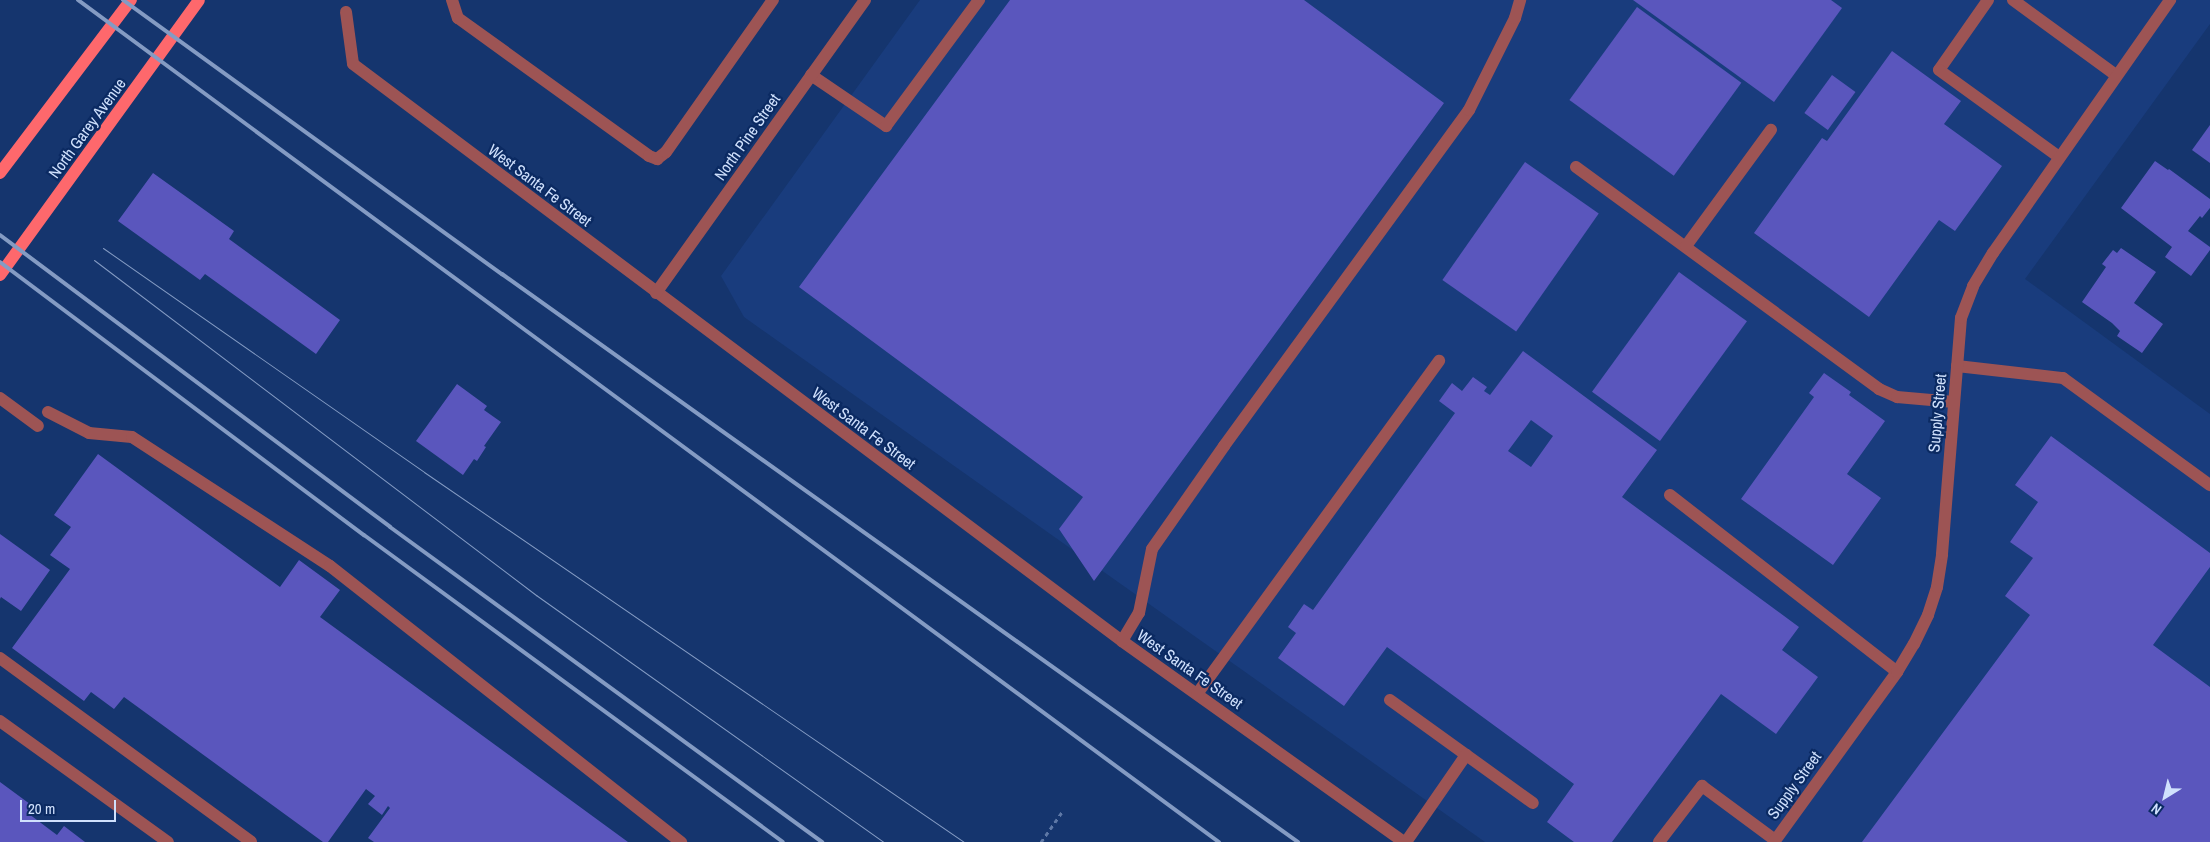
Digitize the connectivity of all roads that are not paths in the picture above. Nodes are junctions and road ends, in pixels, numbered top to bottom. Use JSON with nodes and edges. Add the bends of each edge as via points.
{"nodes":[{"id":1,"x":132,"y":0,"type":"edge"},
{"id":2,"x":199,"y":0,"type":"edge"},
{"id":3,"x":452,"y":0,"type":"edge"},
{"id":4,"x":773,"y":0,"type":"edge"},
{"id":5,"x":866,"y":0,"type":"edge"},
{"id":6,"x":980,"y":0,"type":"edge"},
{"id":7,"x":1520,"y":0,"type":"edge"},
{"id":8,"x":1988,"y":0,"type":"edge"},
{"id":9,"x":2013,"y":0,"type":"edge"},
{"id":10,"x":2170,"y":0,"type":"edge"},
{"id":11,"x":346,"y":12,"type":"dead end"},
{"id":12,"x":812,"y":75,"type":"junction"},
{"id":13,"x":2116,"y":75,"type":"junction"},
{"id":14,"x":1771,"y":130,"type":"dead end"},
{"id":15,"x":2059,"y":157,"type":"junction"},
{"id":16,"x":1576,"y":166,"type":"dead end"},
{"id":17,"x":0,"y":173,"type":"edge"},
{"id":18,"x":1686,"y":246,"type":"junction"},
{"id":19,"x":0,"y":275,"type":"edge"},
{"id":20,"x":656,"y":293,"type":"junction"},
{"id":21,"x":1439,"y":361,"type":"dead end"},
{"id":22,"x":1957,"y":366,"type":"junction"},
{"id":23,"x":0,"y":398,"type":"edge"},
{"id":24,"x":1954,"y":402,"type":"junction"},
{"id":25,"x":48,"y":412,"type":"dead end"},
{"id":26,"x":38,"y":426,"type":"dead end"},
{"id":27,"x":2210,"y":485,"type":"edge"},
{"id":28,"x":1670,"y":495,"type":"dead end"},
{"id":29,"x":1122,"y":641,"type":"junction"},
{"id":30,"x":0,"y":658,"type":"edge"},
{"id":31,"x":1897,"y":672,"type":"junction"},
{"id":32,"x":1197,"y":694,"type":"junction"},
{"id":33,"x":1390,"y":700,"type":"dead end"},
{"id":34,"x":0,"y":721,"type":"edge"},
{"id":35,"x":1466,"y":755,"type":"junction"},
{"id":36,"x":1533,"y":803,"type":"dead end"},
{"id":37,"x":1774,"y":841,"type":"edge"},
{"id":38,"x":168,"y":842,"type":"edge"},
{"id":39,"x":252,"y":842,"type":"edge"},
{"id":40,"x":681,"y":842,"type":"edge"},
{"id":41,"x":1405,"y":842,"type":"edge"},
{"id":42,"x":1659,"y":842,"type":"edge"}],
"edges":[{"from":1,"to":17,"type":"main road"},
{"from":2,"to":19,"type":"main road","name":"North Garey Avenue"},
{"from":3,"to":4,"type":"street","via":[[458,18],[649,156],[658,159]]},
{"from":5,"to":12,"type":"street","name":"North Pine Street"},
{"from":6,"to":12,"type":"street","via":[[886,126]]},
{"from":7,"to":29,"type":"street","via":[[1515,18],[1468,110],[1152,549],[1138,613]]},
{"from":8,"to":15,"type":"street","via":[[1939,70]]},
{"from":9,"to":13,"type":"street"},
{"from":10,"to":13,"type":"street","name":"Supply Street"},
{"from":11,"to":20,"type":"street","name":"West Santa Fe Street","via":[[353,64]]},
{"from":12,"to":20,"type":"street","name":"North Pine Street"},
{"from":13,"to":15,"type":"street","name":"Supply Street"},
{"from":14,"to":18,"type":"street"},
{"from":15,"to":22,"type":"street","name":"Supply Street","via":[[1973,286],[1961,318]]},
{"from":16,"to":18,"type":"street"},
{"from":18,"to":24,"type":"street","via":[[1879,389],[1897,398]]},
{"from":20,"to":29,"type":"street","name":"West Santa Fe Street"},
{"from":21,"to":32,"type":"street"},
{"from":22,"to":24,"type":"street","name":"Supply Street"},
{"from":22,"to":27,"type":"street","via":[[2063,378]]},
{"from":23,"to":26,"type":"street"},
{"from":24,"to":31,"type":"street","name":"Supply Street","via":[[1937,587],[1914,644]]},
{"from":25,"to":40,"type":"street","via":[[89,433],[132,437],[330,566]]},
{"from":28,"to":31,"type":"street"},
{"from":29,"to":32,"type":"street","name":"West Santa Fe Street"},
{"from":30,"to":39,"type":"street"},
{"from":31,"to":37,"type":"street","name":"Supply Street"},
{"from":32,"to":41,"type":"street","name":"West Santa Fe Street"},
{"from":33,"to":35,"type":"street"},
{"from":34,"to":38,"type":"street"},
{"from":35,"to":36,"type":"street"},
{"from":35,"to":41,"type":"street"},
{"from":37,"to":42,"type":"street","via":[[1702,786]]}]}
